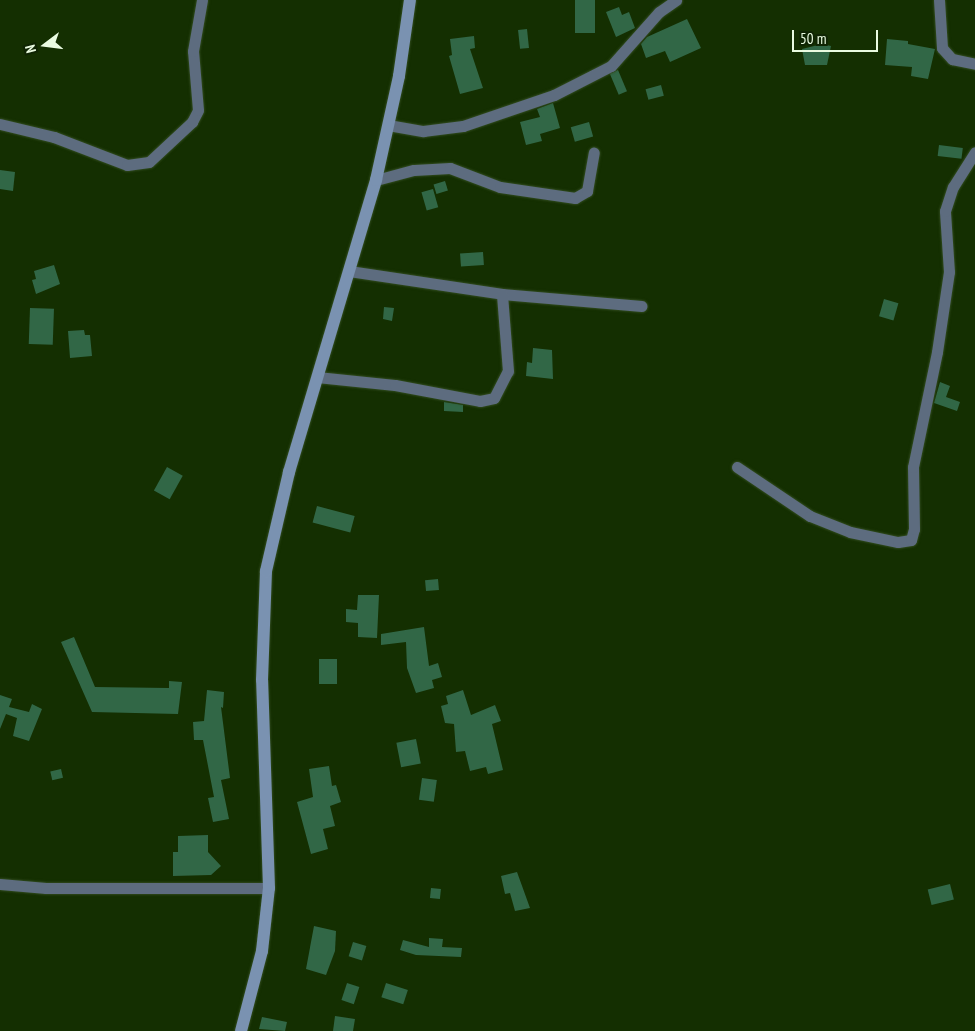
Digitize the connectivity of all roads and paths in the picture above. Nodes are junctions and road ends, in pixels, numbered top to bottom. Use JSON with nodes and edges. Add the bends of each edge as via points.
{"nodes":[{"id":1,"x":202,"y":0,"type":"edge"},
{"id":2,"x":410,"y":0,"type":"edge"},
{"id":3,"x":676,"y":0,"type":"edge"},
{"id":4,"x":939,"y":0,"type":"edge"},
{"id":5,"x":975,"y":64,"type":"edge"},
{"id":6,"x":0,"y":124,"type":"edge"},
{"id":7,"x":388,"y":126,"type":"junction"},
{"id":8,"x":975,"y":152,"type":"edge"},
{"id":9,"x":594,"y":153,"type":"dead end"},
{"id":10,"x":376,"y":180,"type":"junction"},
{"id":11,"x":349,"y":271,"type":"junction"},
{"id":12,"x":502,"y":294,"type":"junction"},
{"id":13,"x":641,"y":306,"type":"dead end"},
{"id":14,"x":317,"y":377,"type":"junction"},
{"id":15,"x":737,"y":467,"type":"dead end"},
{"id":16,"x":0,"y":884,"type":"edge"},
{"id":17,"x":269,"y":888,"type":"junction"},
{"id":18,"x":241,"y":1031,"type":"edge"}],
"edges":[{"from":1,"to":6,"type":"street","via":[[193,51],[198,110],[192,122],[149,162],[127,165],[54,137]]},
{"from":2,"to":7,"type":"main road"},
{"from":3,"to":7,"type":"street","via":[[659,12],[611,66],[554,95],[463,126],[423,131]]},
{"from":4,"to":5,"type":"street","via":[[942,48],[952,59]]},
{"from":7,"to":10,"type":"main road"},
{"from":8,"to":15,"type":"street","via":[[953,187],[945,211],[949,272],[936,362],[913,466],[914,529],[911,540],[898,542],[850,532],[810,516]]},
{"from":9,"to":10,"type":"street","via":[[587,191],[575,198],[500,187],[450,168],[414,170]]},
{"from":10,"to":11,"type":"main road"},
{"from":11,"to":12,"type":"street"},
{"from":11,"to":14,"type":"main road"},
{"from":12,"to":13,"type":"street"},
{"from":12,"to":14,"type":"street","via":[[508,371],[494,398],[480,401],[396,385]]},
{"from":14,"to":17,"type":"main road","via":[[286,481],[264,583],[262,680]]},
{"from":16,"to":17,"type":"street","via":[[46,888]]},
{"from":17,"to":18,"type":"main road","via":[[262,950]]}]}
